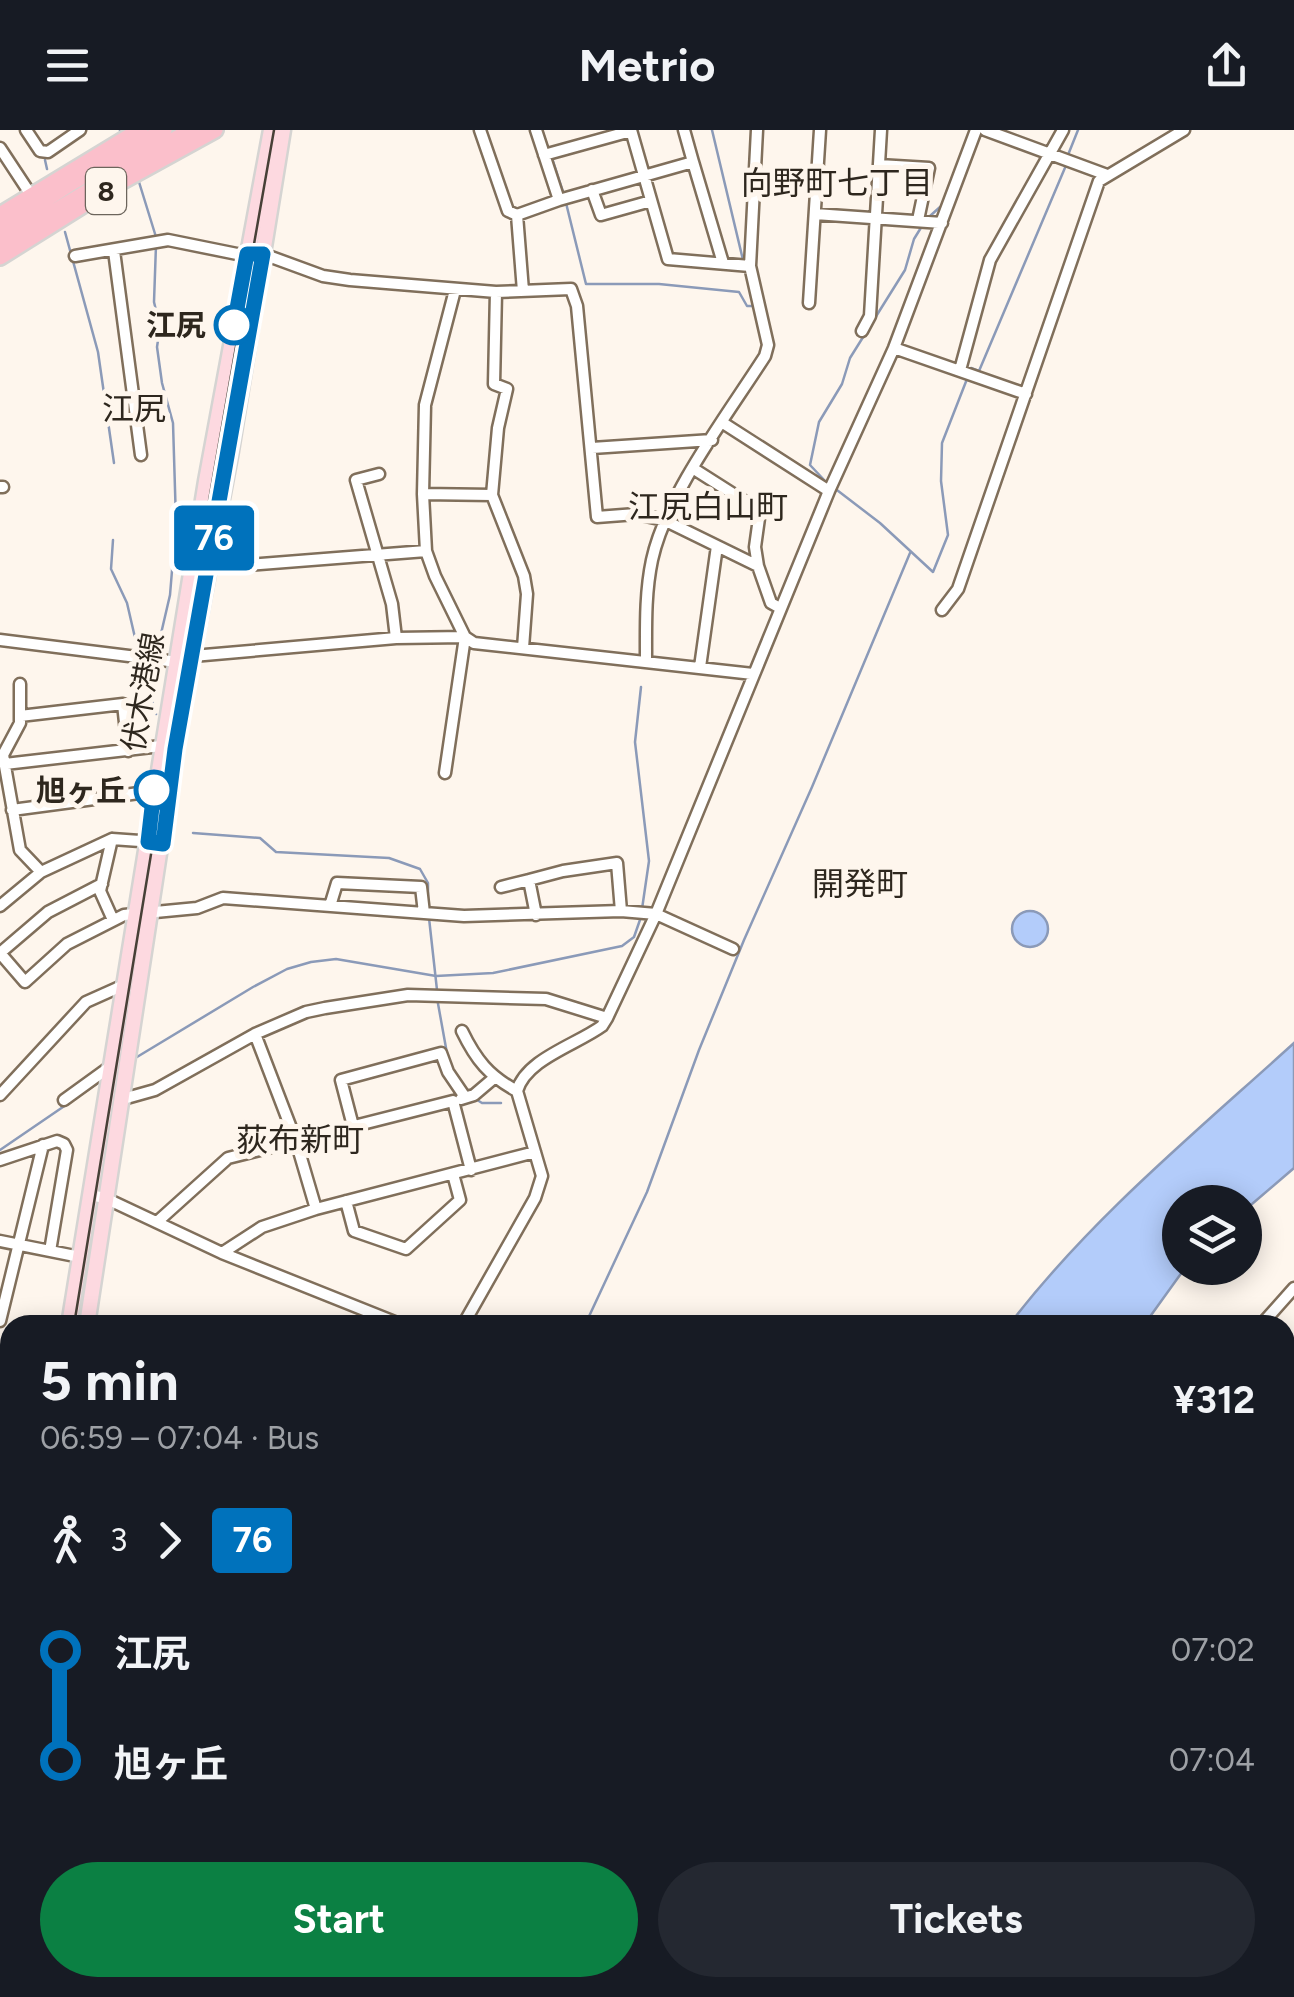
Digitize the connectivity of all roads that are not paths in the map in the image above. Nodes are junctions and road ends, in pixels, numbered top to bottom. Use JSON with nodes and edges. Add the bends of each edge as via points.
{"nodes":[{"id":1,"x":26,"y":130,"type":"edge"},
{"id":2,"x":80,"y":130,"type":"edge"},
{"id":3,"x":140,"y":130,"type":"edge"},
{"id":4,"x":164,"y":130,"type":"edge"},
{"id":5,"x":191,"y":130,"type":"edge"},
{"id":6,"x":215,"y":130,"type":"edge"},
{"id":7,"x":480,"y":130,"type":"edge"},
{"id":8,"x":536,"y":130,"type":"edge"},
{"id":9,"x":631,"y":130,"type":"edge"},
{"id":10,"x":684,"y":130,"type":"edge"},
{"id":11,"x":757,"y":130,"type":"edge"},
{"id":12,"x":820,"y":130,"type":"edge"},
{"id":13,"x":881,"y":130,"type":"edge"},
{"id":14,"x":976,"y":130,"type":"edge"},
{"id":15,"x":985,"y":130,"type":"edge"},
{"id":16,"x":1063,"y":130,"type":"edge"},
{"id":17,"x":1184,"y":130,"type":"edge"},
{"id":18,"x":272,"y":132,"type":"edge"},
{"id":19,"x":0,"y":148,"type":"edge"},
{"id":20,"x":548,"y":154,"type":"junction"},
{"id":21,"x":1048,"y":154,"type":"junction"},
{"id":22,"x":121,"y":162,"type":"junction"},
{"id":23,"x":693,"y":162,"type":"junction"},
{"id":24,"x":879,"y":165,"type":"junction"},
{"id":25,"x":1107,"y":175,"type":"junction"},
{"id":26,"x":644,"y":176,"type":"junction"},
{"id":27,"x":592,"y":190,"type":"junction"},
{"id":28,"x":30,"y":195,"type":"junction"},
{"id":29,"x":564,"y":198,"type":"junction"},
{"id":30,"x":651,"y":201,"type":"junction"},
{"id":31,"x":815,"y":214,"type":"junction"},
{"id":32,"x":517,"y":215,"type":"junction"},
{"id":33,"x":0,"y":216,"type":"edge"},
{"id":34,"x":876,"y":217,"type":"junction"},
{"id":35,"x":918,"y":220,"type":"junction"},
{"id":36,"x":942,"y":223,"type":"junction"},
{"id":37,"x":0,"y":229,"type":"edge"},
{"id":38,"x":0,"y":244,"type":"edge"},
{"id":39,"x":114,"y":251,"type":"junction"},
{"id":40,"x":247,"y":254,"type":"junction"},
{"id":41,"x":263,"y":254,"type":"junction"},
{"id":42,"x":0,"y":256,"type":"edge"},
{"id":43,"x":75,"y":256,"type":"dead end"},
{"id":44,"x":723,"y":263,"type":"junction"},
{"id":45,"x":750,"y":266,"type":"junction"},
{"id":46,"x":455,"y":290,"type":"junction"},
{"id":47,"x":522,"y":291,"type":"junction"},
{"id":48,"x":496,"y":292,"type":"junction"},
{"id":49,"x":809,"y":303,"type":"dead end"},
{"id":50,"x":862,"y":331,"type":"dead end"},
{"id":51,"x":894,"y":348,"type":"junction"},
{"id":52,"x":960,"y":370,"type":"junction"},
{"id":53,"x":1026,"y":394,"type":"junction"},
{"id":54,"x":723,"y":423,"type":"junction"},
{"id":55,"x":712,"y":440,"type":"junction"},
{"id":56,"x":592,"y":448,"type":"junction"},
{"id":57,"x":141,"y":455,"type":"dead end"},
{"id":58,"x":694,"y":469,"type":"junction"},
{"id":59,"x":379,"y":474,"type":"dead end"},
{"id":60,"x":829,"y":491,"type":"junction"},
{"id":61,"x":423,"y":494,"type":"junction"},
{"id":62,"x":492,"y":496,"type":"junction"},
{"id":63,"x":664,"y":520,"type":"junction"},
{"id":64,"x":717,"y":546,"type":"junction"},
{"id":65,"x":426,"y":551,"type":"junction"},
{"id":66,"x":378,"y":555,"type":"junction"},
{"id":67,"x":758,"y":566,"type":"junction"},
{"id":68,"x":208,"y":568,"type":"junction"},
{"id":69,"x":780,"y":608,"type":"junction"},
{"id":70,"x":942,"y":610,"type":"dead end"},
{"id":71,"x":465,"y":637,"type":"junction"},
{"id":72,"x":396,"y":638,"type":"junction"},
{"id":73,"x":0,"y":640,"type":"edge"},
{"id":74,"x":523,"y":648,"type":"junction"},
{"id":75,"x":193,"y":656,"type":"junction"},
{"id":76,"x":646,"y":661,"type":"junction"},
{"id":77,"x":177,"y":662,"type":"junction"},
{"id":78,"x":700,"y":667,"type":"junction"},
{"id":79,"x":753,"y":674,"type":"junction"},
{"id":80,"x":20,"y":684,"type":"dead end"},
{"id":81,"x":20,"y":716,"type":"junction"},
{"id":82,"x":162,"y":746,"type":"junction"},
{"id":83,"x":128,"y":750,"type":"junction"},
{"id":84,"x":5,"y":764,"type":"junction"},
{"id":85,"x":444,"y":774,"type":"dead end"},
{"id":86,"x":154,"y":790,"type":"junction"},
{"id":87,"x":12,"y":810,"type":"junction"},
{"id":88,"x":112,"y":839,"type":"junction"},
{"id":89,"x":155,"y":843,"type":"junction"},
{"id":90,"x":41,"y":872,"type":"junction"},
{"id":91,"x":528,"y":880,"type":"junction"},
{"id":92,"x":102,"y":884,"type":"junction"},
{"id":93,"x":502,"y":887,"type":"dead end"},
{"id":94,"x":2,"y":901,"type":"edge"},
{"id":95,"x":330,"y":906,"type":"junction"},
{"id":96,"x":620,"y":911,"type":"junction"},
{"id":97,"x":143,"y":912,"type":"junction"},
{"id":98,"x":424,"y":913,"type":"junction"},
{"id":99,"x":656,"y":914,"type":"junction"},
{"id":100,"x":536,"y":915,"type":"junction"},
{"id":101,"x":113,"y":920,"type":"junction"},
{"id":102,"x":733,"y":949,"type":"dead end"},
{"id":103,"x":0,"y":953,"type":"edge"},
{"id":104,"x":124,"y":985,"type":"junction"},
{"id":105,"x":607,"y":1018,"type":"junction"},
{"id":106,"x":462,"y":1031,"type":"dead end"},
{"id":107,"x":254,"y":1034,"type":"junction"},
{"id":108,"x":111,"y":1066,"type":"junction"},
{"id":109,"x":494,"y":1078,"type":"junction"},
{"id":110,"x":517,"y":1091,"type":"junction"},
{"id":111,"x":0,"y":1095,"type":"edge"},
{"id":112,"x":459,"y":1099,"type":"junction"},
{"id":113,"x":64,"y":1100,"type":"dead end"},
{"id":114,"x":122,"y":1100,"type":"junction"},
{"id":115,"x":353,"y":1126,"type":"junction"},
{"id":116,"x":296,"y":1141,"type":"junction"},
{"id":117,"x":44,"y":1145,"type":"junction"},
{"id":118,"x":535,"y":1152,"type":"junction"},
{"id":119,"x":0,"y":1160,"type":"edge"},
{"id":120,"x":471,"y":1170,"type":"junction"},
{"id":121,"x":453,"y":1174,"type":"junction"},
{"id":122,"x":98,"y":1196,"type":"junction"},
{"id":123,"x":346,"y":1202,"type":"junction"},
{"id":124,"x":316,"y":1209,"type":"junction"},
{"id":125,"x":156,"y":1222,"type":"junction"},
{"id":126,"x":0,"y":1241,"type":"edge"},
{"id":127,"x":19,"y":1245,"type":"junction"},
{"id":128,"x":50,"y":1251,"type":"junction"},
{"id":129,"x":222,"y":1253,"type":"junction"},
{"id":130,"x":80,"y":1257,"type":"junction"},
{"id":131,"x":1294,"y":1288,"type":"edge"},
{"id":132,"x":2,"y":1315,"type":"edge"},
{"id":133,"x":71,"y":1315,"type":"edge"},
{"id":134,"x":87,"y":1315,"type":"edge"},
{"id":135,"x":377,"y":1315,"type":"edge"},
{"id":136,"x":469,"y":1315,"type":"edge"},
{"id":137,"x":1270,"y":1315,"type":"edge"}],
"edges":[{"from":1,"to":2,"type":"street","via":[[48,152]]},
{"from":3,"to":28,"type":"highway","number":"8"},
{"from":4,"to":22,"type":"highway","number":"8"},
{"from":5,"to":22,"type":"highway","number":"8"},
{"from":6,"to":42,"type":"highway","number":"8"},
{"from":7,"to":32,"type":"street","via":[[508,212]]},
{"from":8,"to":20,"type":"street"},
{"from":9,"to":20,"type":"street"},
{"from":9,"to":26,"type":"street"},
{"from":10,"to":23,"type":"street"},
{"from":11,"to":45,"type":"street"},
{"from":12,"to":31,"type":"street"},
{"from":13,"to":24,"type":"street"},
{"from":14,"to":36,"type":"street"},
{"from":15,"to":21,"type":"street"},
{"from":16,"to":21,"type":"street"},
{"from":17,"to":25,"type":"street"},
{"from":18,"to":40,"type":"main road","name":"伏木港線"},
{"from":18,"to":41,"type":"main road","name":"伏木港線"},
{"from":19,"to":28,"type":"street"},
{"from":20,"to":29,"type":"street"},
{"from":21,"to":25,"type":"street"},
{"from":21,"to":52,"type":"street","via":[[990,260]]},
{"from":22,"to":37,"type":"highway","number":"8"},
{"from":22,"to":38,"type":"highway","number":"8"},
{"from":23,"to":26,"type":"street"},
{"from":23,"to":44,"type":"street"},
{"from":24,"to":34,"type":"street"},
{"from":24,"to":35,"type":"street","via":[[929,168]]},
{"from":25,"to":53,"type":"street","via":[[1099,181]]},
{"from":26,"to":27,"type":"street"},
{"from":26,"to":30,"type":"street"},
{"from":27,"to":29,"type":"street"},
{"from":27,"to":30,"type":"street","via":[[600,215]]},
{"from":28,"to":33,"type":"highway","number":"8"},
{"from":29,"to":32,"type":"street"},
{"from":30,"to":44,"type":"street","via":[[668,260]]},
{"from":31,"to":34,"type":"street"},
{"from":31,"to":49,"type":"street"},
{"from":32,"to":47,"type":"street"},
{"from":34,"to":35,"type":"street"},
{"from":34,"to":50,"type":"street","via":[[870,316]]},
{"from":35,"to":36,"type":"street"},
{"from":36,"to":51,"type":"street"},
{"from":39,"to":40,"type":"street","via":[[156,240]]},
{"from":39,"to":43,"type":"street"},
{"from":39,"to":57,"type":"street"},
{"from":40,"to":41,"type":"street"},
{"from":40,"to":77,"type":"main road","name":"伏木港線"},
{"from":41,"to":46,"type":"street","via":[[323,276]]},
{"from":41,"to":68,"type":"main road","name":"伏木港線"},
{"from":44,"to":45,"type":"street"},
{"from":45,"to":54,"type":"street","via":[[768,345]]},
{"from":46,"to":48,"type":"street"},
{"from":46,"to":61,"type":"street","via":[[426,405]]},
{"from":47,"to":48,"type":"street"},
{"from":47,"to":56,"type":"street","via":[[571,290]]},
{"from":48,"to":62,"type":"street","via":[[494,384],[507,389]]},
{"from":51,"to":52,"type":"street"},
{"from":51,"to":60,"type":"street"},
{"from":52,"to":53,"type":"street"},
{"from":53,"to":70,"type":"street","via":[[958,589]]},
{"from":54,"to":55,"type":"street"},
{"from":54,"to":60,"type":"street"},
{"from":55,"to":56,"type":"street"},
{"from":55,"to":58,"type":"street"},
{"from":56,"to":63,"type":"street","via":[[597,517]]},
{"from":58,"to":63,"type":"street"},
{"from":58,"to":67,"type":"street","via":[[760,511]]},
{"from":59,"to":66,"type":"street","via":[[356,480]]},
{"from":60,"to":69,"type":"street"},
{"from":61,"to":62,"type":"street"},
{"from":61,"to":65,"type":"street"},
{"from":62,"to":74,"type":"street","via":[[524,576]]},
{"from":63,"to":64,"type":"street"},
{"from":63,"to":76,"type":"street","via":[[646,603]]},
{"from":64,"to":67,"type":"street"},
{"from":64,"to":78,"type":"street"},
{"from":65,"to":66,"type":"street"},
{"from":65,"to":71,"type":"street"},
{"from":66,"to":68,"type":"street"},
{"from":66,"to":72,"type":"street"},
{"from":67,"to":69,"type":"street","via":[[772,604]]},
{"from":68,"to":75,"type":"main road","name":"伏木港線"},
{"from":69,"to":79,"type":"street"},
{"from":71,"to":72,"type":"street"},
{"from":71,"to":74,"type":"street"},
{"from":71,"to":85,"type":"street"},
{"from":72,"to":75,"type":"street"},
{"from":73,"to":77,"type":"street"},
{"from":74,"to":76,"type":"street"},
{"from":75,"to":77,"type":"street"},
{"from":75,"to":89,"type":"main road","name":"伏木港線"},
{"from":76,"to":78,"type":"street"},
{"from":77,"to":82,"type":"main road","name":"伏木港線"},
{"from":78,"to":79,"type":"street"},
{"from":79,"to":99,"type":"street"},
{"from":80,"to":81,"type":"street"},
{"from":81,"to":83,"type":"street","via":[[123,704]]},
{"from":81,"to":84,"type":"street"},
{"from":82,"to":83,"type":"street"},
{"from":82,"to":86,"type":"main road","name":"伏木港線"},
{"from":83,"to":84,"type":"street"},
{"from":84,"to":87,"type":"street"},
{"from":86,"to":87,"type":"street"},
{"from":86,"to":89,"type":"main road","name":"伏木港線"},
{"from":87,"to":90,"type":"street","via":[[20,850]]},
{"from":88,"to":89,"type":"street"},
{"from":88,"to":90,"type":"street"},
{"from":88,"to":92,"type":"street"},
{"from":89,"to":97,"type":"main road","name":"伏木港線"},
{"from":90,"to":94,"type":"street"},
{"from":91,"to":93,"type":"street"},
{"from":91,"to":96,"type":"street","via":[[617,863]]},
{"from":91,"to":100,"type":"street"},
{"from":92,"to":101,"type":"street"},
{"from":92,"to":103,"type":"street","via":[[48,912]]},
{"from":95,"to":97,"type":"street","via":[[224,898],[196,908]]},
{"from":95,"to":98,"type":"street"},
{"from":95,"to":98,"type":"street","via":[[337,883],[421,887]]},
{"from":96,"to":99,"type":"street"},
{"from":96,"to":100,"type":"street"},
{"from":97,"to":101,"type":"street"},
{"from":97,"to":104,"type":"main road","name":"伏木港線"},
{"from":97,"to":114,"type":"main road","name":"伏木港線"},
{"from":98,"to":100,"type":"street"},
{"from":99,"to":102,"type":"street"},
{"from":99,"to":105,"type":"street"},
{"from":101,"to":103,"type":"street","via":[[68,944],[25,982]]},
{"from":104,"to":108,"type":"main road","name":"伏木港線"},
{"from":104,"to":111,"type":"street","via":[[86,1002]]},
{"from":105,"to":107,"type":"street","via":[[546,999],[408,995],[306,1012]]},
{"from":105,"to":110,"type":"street","via":[[531,1069]]},
{"from":106,"to":109,"type":"street"},
{"from":107,"to":114,"type":"street","via":[[156,1090]]},
{"from":107,"to":116,"type":"street"},
{"from":108,"to":113,"type":"street"},
{"from":108,"to":122,"type":"main road","name":"伏木港線"},
{"from":109,"to":110,"type":"street"},
{"from":109,"to":112,"type":"street"},
{"from":110,"to":118,"type":"street"},
{"from":112,"to":115,"type":"street"},
{"from":112,"to":115,"type":"street","via":[[441,1054],[424,1058],[341,1080]]},
{"from":112,"to":120,"type":"street"},
{"from":114,"to":122,"type":"main road","name":"伏木港線"},
{"from":115,"to":116,"type":"street"},
{"from":116,"to":124,"type":"street"},
{"from":116,"to":125,"type":"street","via":[[228,1158]]},
{"from":117,"to":119,"type":"street"},
{"from":117,"to":127,"type":"street"},
{"from":117,"to":128,"type":"street","via":[[57,1141],[67,1150]]},
{"from":118,"to":120,"type":"street"},
{"from":118,"to":136,"type":"street","via":[[542,1176],[535,1198]]},
{"from":120,"to":121,"type":"street"},
{"from":121,"to":123,"type":"street"},
{"from":121,"to":123,"type":"street","via":[[460,1200],[406,1249],[354,1231]]},
{"from":122,"to":125,"type":"street"},
{"from":122,"to":130,"type":"main road","name":"伏木港線"},
{"from":122,"to":134,"type":"main road","name":"伏木港線"},
{"from":123,"to":124,"type":"street"},
{"from":124,"to":129,"type":"street","via":[[262,1227]]},
{"from":125,"to":129,"type":"street"},
{"from":126,"to":127,"type":"street"},
{"from":127,"to":128,"type":"street"},
{"from":127,"to":132,"type":"street"},
{"from":128,"to":130,"type":"street"},
{"from":129,"to":135,"type":"street"},
{"from":130,"to":133,"type":"main road","name":"伏木港線"},
{"from":131,"to":137,"type":"street"}]}
